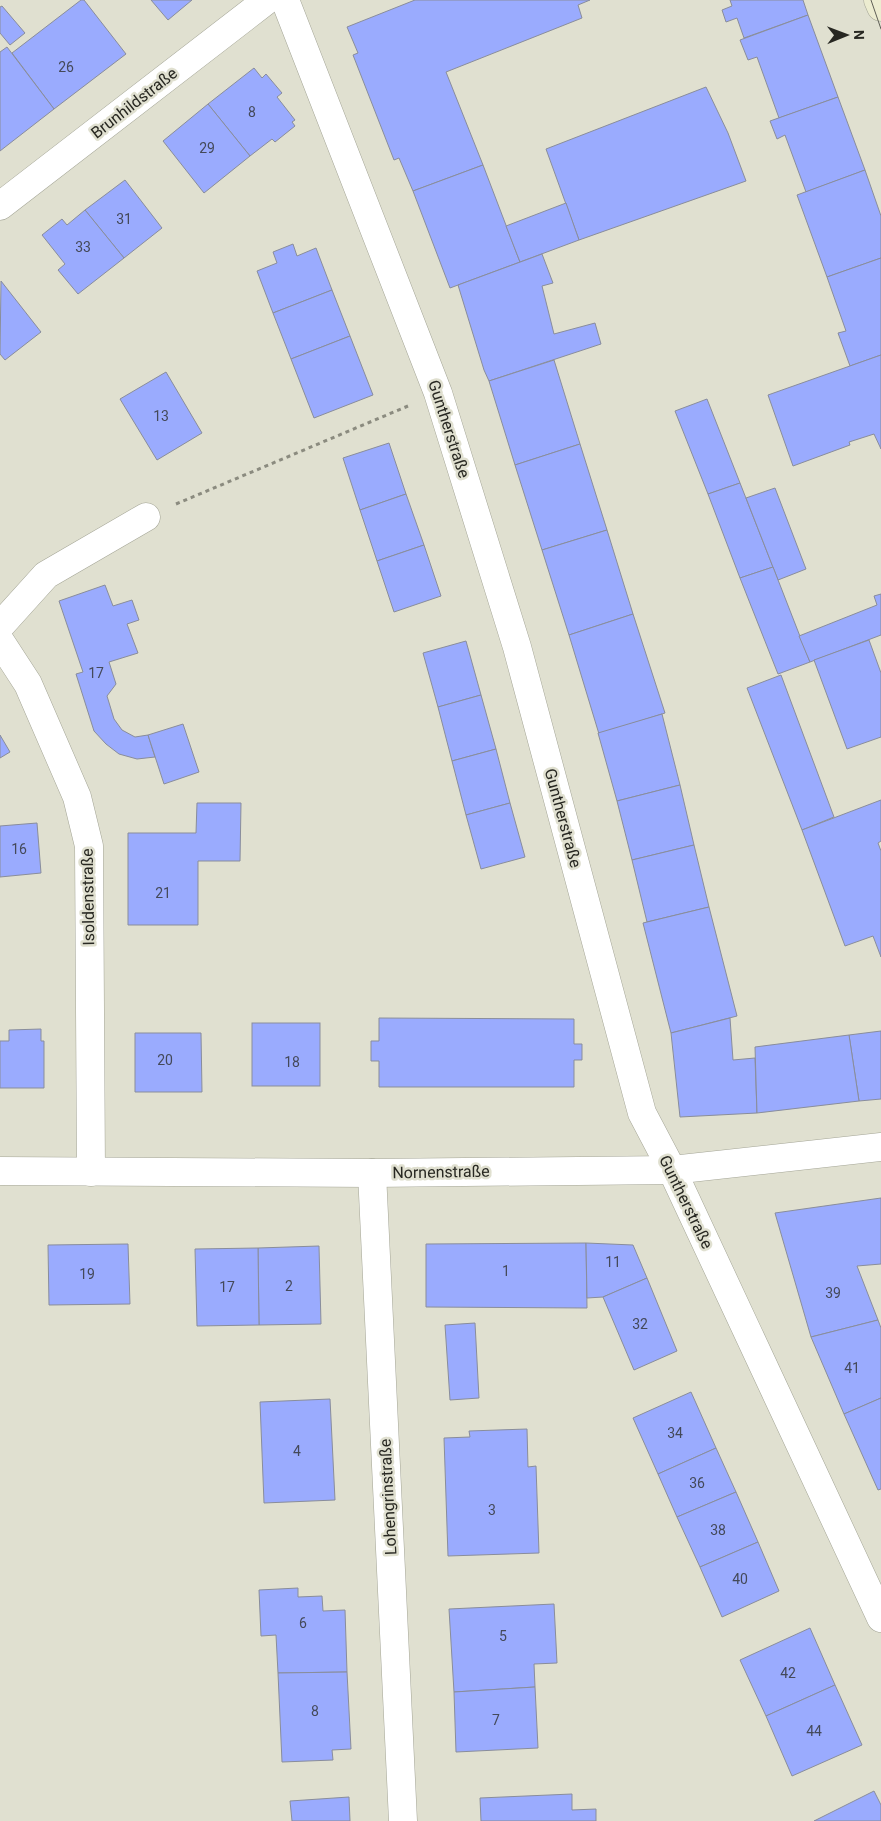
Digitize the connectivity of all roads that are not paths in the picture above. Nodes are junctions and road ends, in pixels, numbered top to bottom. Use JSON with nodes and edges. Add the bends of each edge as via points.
{"nodes":[{"id":1,"x":267,"y":0,"type":"edge"},
{"id":2,"x":285,"y":0,"type":"edge"},
{"id":3,"x":878,"y":0,"type":"edge"},
{"id":4,"x":881,"y":7,"type":"edge"},
{"id":5,"x":0,"y":206,"type":"edge"},
{"id":6,"x":146,"y":516,"type":"road end"},
{"id":7,"x":0,"y":626,"type":"edge"},
{"id":8,"x":0,"y":641,"type":"edge"},
{"id":9,"x":881,"y":1147,"type":"edge"},
{"id":10,"x":672,"y":1170,"type":"junction"},
{"id":11,"x":0,"y":1171,"type":"edge"},
{"id":12,"x":90,"y":1172,"type":"junction"},
{"id":13,"x":372,"y":1173,"type":"junction"},
{"id":14,"x":881,"y":1618,"type":"edge"},
{"id":15,"x":403,"y":1821,"type":"edge"}],
"edges":[{"from":1,"to":5,"type":"street","name":"Brunhildstraße"},
{"from":2,"to":10,"type":"street","name":"Guntherstraße","via":[[438,393],[517,647],[642,1114]]},
{"from":3,"to":4,"type":"main road"},
{"from":6,"to":7,"type":"street","via":[[46,575]]},
{"from":8,"to":12,"type":"street","name":"Isoldenstraße","via":[[28,684],[77,797],[88,846]]},
{"from":9,"to":10,"type":"street","name":"Nornenstraße"},
{"from":10,"to":13,"type":"street","name":"Nornenstraße"},
{"from":10,"to":14,"type":"street","name":"Guntherstraße"},
{"from":11,"to":12,"type":"street","name":"Nornenstraße"},
{"from":12,"to":13,"type":"street","name":"Nornenstraße"},
{"from":13,"to":15,"type":"street","name":"Lohengrinstraße"}]}
